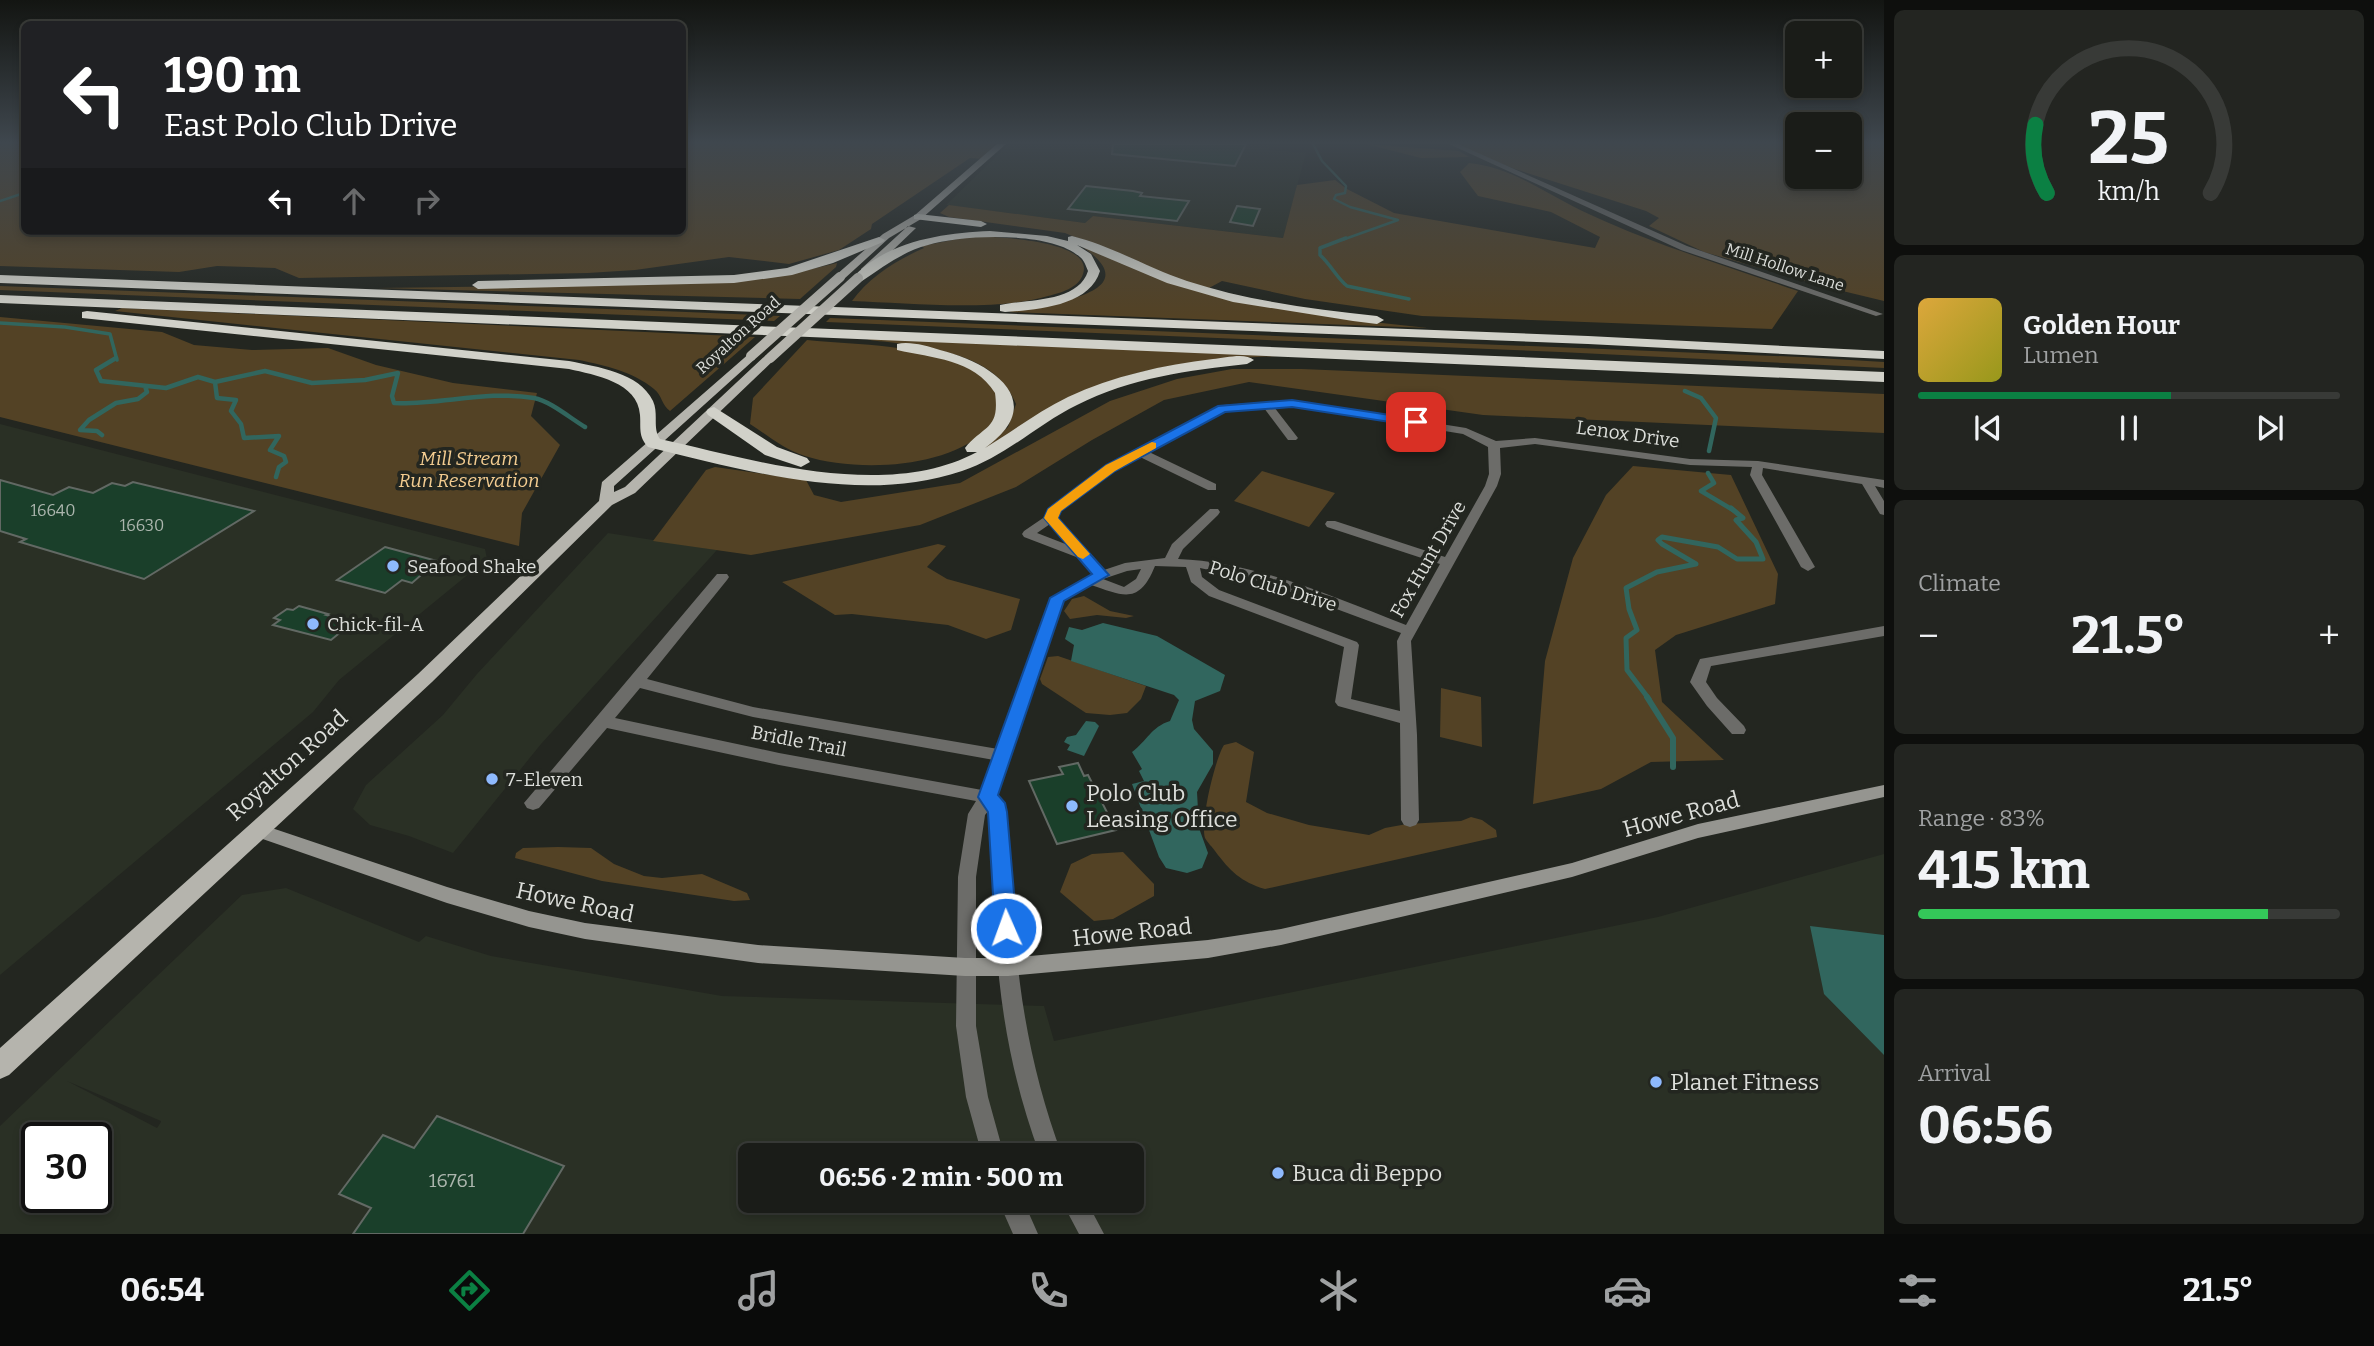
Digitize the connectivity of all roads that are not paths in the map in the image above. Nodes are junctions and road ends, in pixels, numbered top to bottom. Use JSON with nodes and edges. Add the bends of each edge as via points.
{"nodes":[{"id":1,"x":936,"y":202,"type":"edge"},
{"id":2,"x":1580,"y":202,"type":"edge"},
{"id":3,"x":918,"y":217,"type":"junction"},
{"id":4,"x":879,"y":240,"type":"junction"},
{"id":5,"x":858,"y":278,"type":"junction"},
{"id":6,"x":0,"y":279,"type":"edge"},
{"id":7,"x":26,"y":280,"type":"junction"},
{"id":8,"x":0,"y":299,"type":"edge"},
{"id":9,"x":642,"y":304,"type":"junction"},
{"id":10,"x":0,"y":306,"type":"edge"},
{"id":11,"x":1878,"y":314,"type":"dead end"},
{"id":12,"x":607,"y":323,"type":"junction"},
{"id":13,"x":1588,"y":340,"type":"junction"},
{"id":14,"x":1884,"y":355,"type":"edge"},
{"id":15,"x":1515,"y":361,"type":"junction"},
{"id":16,"x":1884,"y":377,"type":"edge"},
{"id":17,"x":1267,"y":405,"type":"junction"},
{"id":18,"x":714,"y":412,"type":"junction"},
{"id":19,"x":1292,"y":438,"type":"dead end"},
{"id":20,"x":654,"y":443,"type":"junction"},
{"id":21,"x":1494,"y":445,"type":"junction"},
{"id":22,"x":675,"y":448,"type":"junction"},
{"id":23,"x":1140,"y":452,"type":"junction"},
{"id":24,"x":1758,"y":464,"type":"junction"},
{"id":25,"x":1866,"y":481,"type":"junction"},
{"id":26,"x":1884,"y":484,"type":"edge"},
{"id":27,"x":1212,"y":487,"type":"dead end"},
{"id":28,"x":607,"y":502,"type":"junction"},
{"id":29,"x":1884,"y":511,"type":"edge"},
{"id":30,"x":1214,"y":512,"type":"dead end"},
{"id":31,"x":1051,"y":518,"type":"junction"},
{"id":32,"x":1331,"y":524,"type":"dead end"},
{"id":33,"x":1084,"y":556,"type":"junction"},
{"id":34,"x":1170,"y":561,"type":"junction"},
{"id":35,"x":1448,"y":563,"type":"junction"},
{"id":36,"x":1149,"y":564,"type":"junction"},
{"id":37,"x":1192,"y":564,"type":"junction"},
{"id":38,"x":1808,"y":567,"type":"dead end"},
{"id":39,"x":722,"y":577,"type":"dead end"},
{"id":40,"x":1096,"y":577,"type":"junction"},
{"id":41,"x":1883,"y":629,"type":"edge"},
{"id":42,"x":1409,"y":631,"type":"junction"},
{"id":43,"x":637,"y":682,"type":"junction"},
{"id":44,"x":1408,"y":719,"type":"junction"},
{"id":45,"x":602,"y":721,"type":"junction"},
{"id":46,"x":1738,"y":730,"type":"dead end"},
{"id":47,"x":1004,"y":756,"type":"junction"},
{"id":48,"x":1884,"y":791,"type":"edge"},
{"id":49,"x":988,"y":797,"type":"junction"},
{"id":50,"x":533,"y":803,"type":"dead end"},
{"id":51,"x":1410,"y":820,"type":"dead end"},
{"id":52,"x":257,"y":830,"type":"junction"},
{"id":53,"x":965,"y":967,"type":"junction"},
{"id":54,"x":1008,"y":967,"type":"junction"},
{"id":55,"x":0,"y":1066,"type":"edge"},
{"id":56,"x":990,"y":1143,"type":"edge"},
{"id":57,"x":1047,"y":1143,"type":"edge"},
{"id":58,"x":1016,"y":1213,"type":"edge"},
{"id":59,"x":1080,"y":1213,"type":"edge"},
{"id":60,"x":1026,"y":1234,"type":"edge"},
{"id":61,"x":1092,"y":1234,"type":"edge"}],
"edges":[{"from":1,"to":3,"type":"main road","name":"Royalton Road"},
{"from":2,"to":11,"type":"street","name":"Mill Hollow Lane","via":[[1684,248]]},
{"from":3,"to":4,"type":"main road","name":"Royalton Road"},
{"from":3,"to":5,"type":"main road","name":"Royalton Road"},
{"from":3,"to":13,"type":"highway","via":[[1056,235],[1186,285],[1267,305]]},
{"from":4,"to":7,"type":"highway","via":[[788,272],[734,279],[455,285],[97,277]]},
{"from":4,"to":20,"type":"main road","name":"Royalton Road","bridge":true},
{"from":5,"to":9,"type":"highway","via":[[915,245],[975,233],[1059,243],[1087,258],[1094,270],[1090,282],[1073,294],[1011,307],[680,300]]},
{"from":5,"to":18,"type":"main road","name":"Royalton Road","bridge":true},
{"from":6,"to":7,"type":"highway"},
{"from":7,"to":9,"type":"highway"},
{"from":8,"to":12,"type":"highway"},
{"from":9,"to":13,"type":"highway"},
{"from":10,"to":20,"type":"highway","via":[[583,368],[617,378],[645,400],[647,433]]},
{"from":12,"to":15,"type":"highway"},
{"from":12,"to":18,"type":"highway","via":[[927,351],[983,371],[996,381],[1005,400],[1001,424],[973,448],[933,463],[875,471],[794,460],[771,451]]},
{"from":13,"to":14,"type":"highway"},
{"from":15,"to":16,"type":"highway"},
{"from":15,"to":22,"type":"highway","via":[[1284,359],[1163,370],[1090,394],[990,452],[945,471],[915,477],[838,479]]},
{"from":17,"to":19,"type":"street"},
{"from":17,"to":21,"type":"street","via":[[1292,403],[1466,430]]},
{"from":17,"to":23,"type":"street","via":[[1222,408]]},
{"from":18,"to":22,"type":"main road","name":"Royalton Road"},
{"from":20,"to":22,"type":"highway"},
{"from":20,"to":28,"type":"main road","name":"Royalton Road","via":[[607,485]]},
{"from":21,"to":24,"type":"street","name":"Lenox Drive","via":[[1535,440],[1690,462]]},
{"from":21,"to":35,"type":"street","name":"Fox Hunt Drive","via":[[1492,486]]},
{"from":22,"to":28,"type":"main road","name":"Royalton Road","via":[[630,491]]},
{"from":23,"to":27,"type":"street"},
{"from":23,"to":31,"type":"street","via":[[1066,500]]},
{"from":24,"to":25,"type":"street","name":"Lenox Drive"},
{"from":24,"to":38,"type":"street","via":[[1756,475]]},
{"from":25,"to":26,"type":"street","name":"Lenox Drive"},
{"from":25,"to":29,"type":"street"},
{"from":28,"to":52,"type":"main road","name":"Royalton Road","via":[[425,678]]},
{"from":30,"to":34,"type":"street","via":[[1177,547]]},
{"from":31,"to":33,"type":"street"},
{"from":31,"to":33,"type":"street","via":[[1028,534]]},
{"from":32,"to":35,"type":"street"},
{"from":33,"to":40,"type":"street"},
{"from":34,"to":36,"type":"street","name":"Polo Club Drive"},
{"from":34,"to":37,"type":"street","name":"Polo Club Drive"},
{"from":35,"to":42,"type":"street","name":"Fox Hunt Drive"},
{"from":36,"to":40,"type":"street","name":"Polo Club Drive"},
{"from":36,"to":40,"type":"street","via":[[1142,580],[1126,592]]},
{"from":37,"to":42,"type":"street","name":"Polo Club Drive","via":[[1243,573]]},
{"from":37,"to":44,"type":"street","via":[[1196,579],[1214,593],[1352,645],[1343,702]]},
{"from":39,"to":43,"type":"street"},
{"from":40,"to":47,"type":"street","name":"Polo Club Drive","via":[[1057,598]]},
{"from":41,"to":46,"type":"street","via":[[1705,662],[1698,682]]},
{"from":42,"to":44,"type":"street","name":"Fox Hunt Drive","via":[[1403,647]]},
{"from":43,"to":45,"type":"street"},
{"from":43,"to":47,"type":"street","name":"Bridle Trail","via":[[753,712]]},
{"from":44,"to":51,"type":"street","name":"Fox Hunt Drive"},
{"from":45,"to":49,"type":"street","name":"Bridle Trail"},
{"from":45,"to":50,"type":"street"},
{"from":47,"to":49,"type":"street","name":"Polo Club Drive"},
{"from":48,"to":54,"type":"street","name":"Howe Road","via":[[1698,831],[1572,870],[1281,937],[1196,951]]},
{"from":49,"to":53,"type":"street","name":"Polo Club Drive","via":[[977,814],[967,877]]},
{"from":49,"to":54,"type":"street","via":[[995,803],[1000,834]]},
{"from":52,"to":53,"type":"street","name":"Howe Road","via":[[447,895],[585,931],[745,953]]},
{"from":52,"to":55,"type":"main road","name":"Royalton Road"},
{"from":53,"to":54,"type":"street","name":"Howe Road"},
{"from":53,"to":56,"type":"street","name":"Polo Club Drive","via":[[966,1026]]},
{"from":54,"to":57,"type":"street","via":[[1030,1093]]},
{"from":58,"to":60,"type":"street"},
{"from":59,"to":61,"type":"street"}]}
